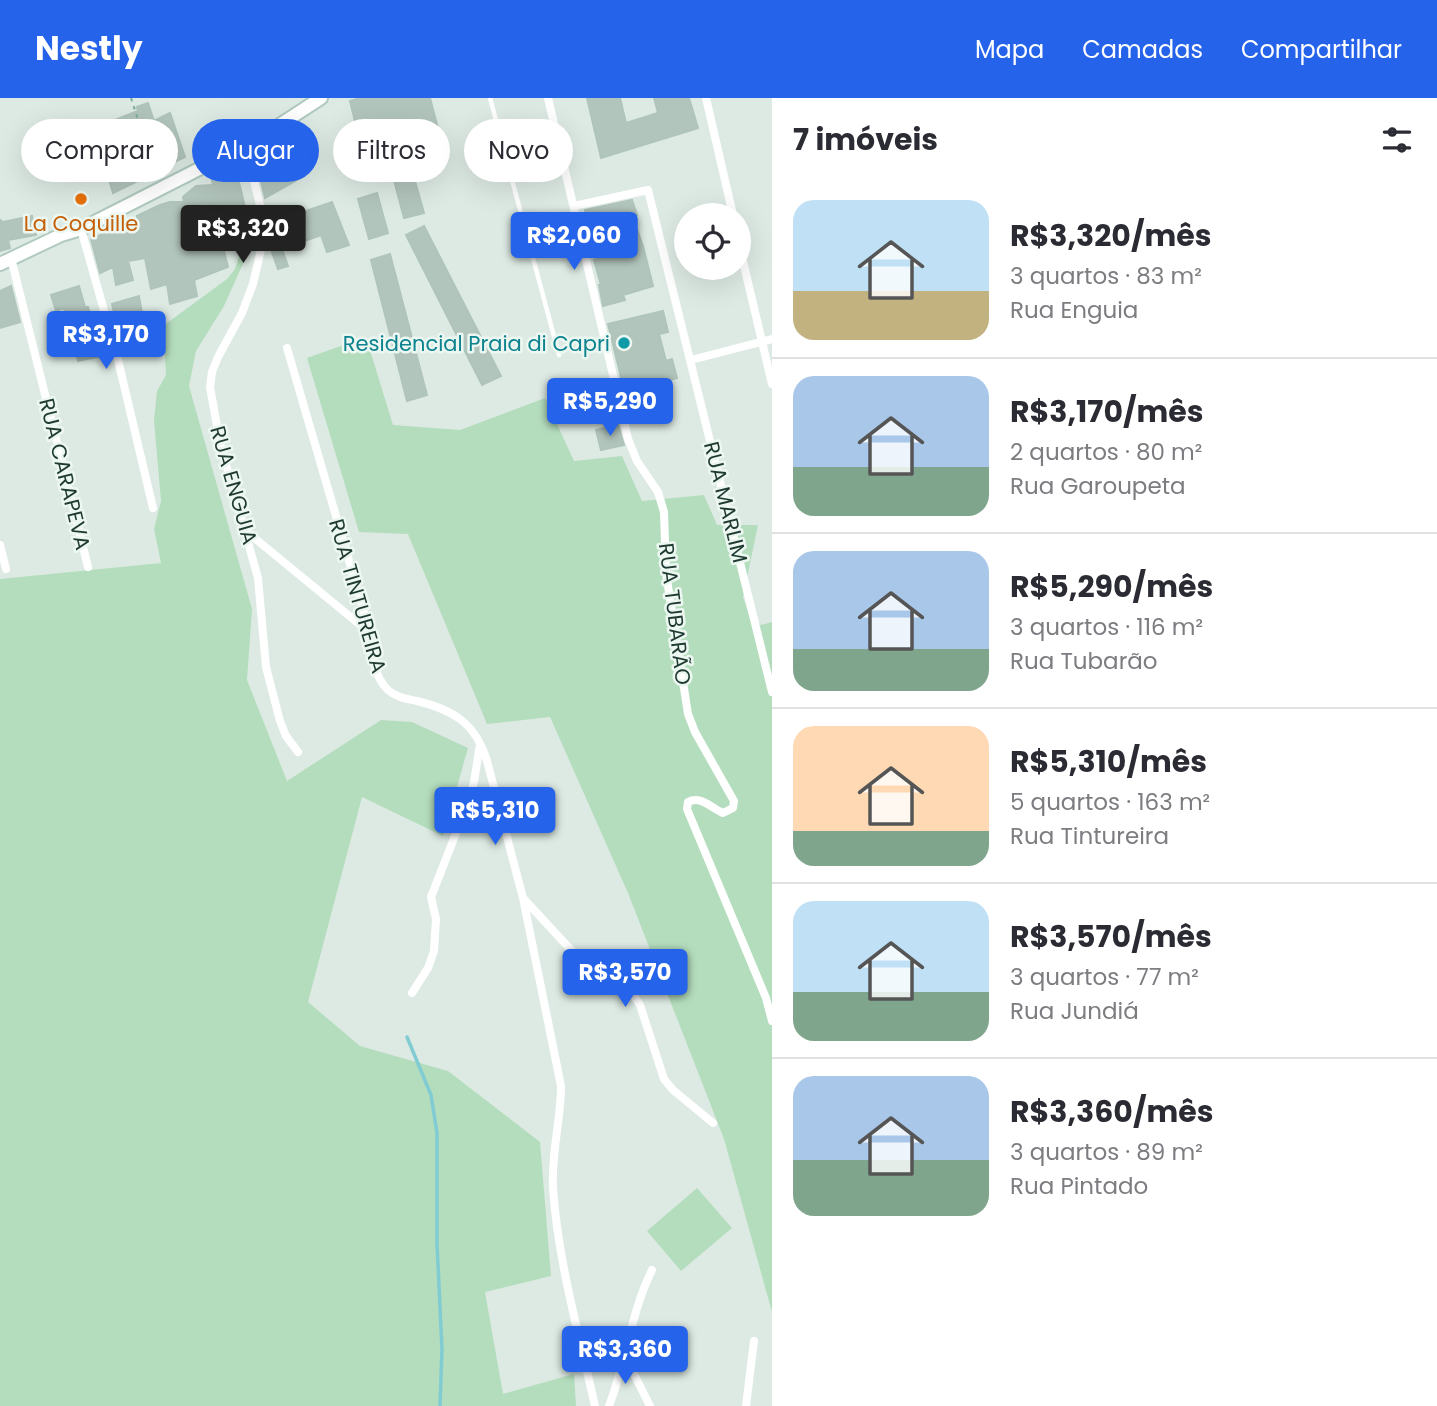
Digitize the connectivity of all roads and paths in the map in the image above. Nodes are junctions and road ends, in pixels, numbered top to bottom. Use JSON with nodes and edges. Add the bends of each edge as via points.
{"nodes":[{"id":1,"x":131,"y":98,"type":"edge"},
{"id":2,"x":321,"y":98,"type":"edge"},
{"id":3,"x":490,"y":98,"type":"edge"},
{"id":4,"x":548,"y":98,"type":"edge"},
{"id":5,"x":706,"y":98,"type":"edge"},
{"id":6,"x":138,"y":119,"type":"edge"},
{"id":7,"x":287,"y":119,"type":"edge"},
{"id":8,"x":192,"y":172,"type":"edge"},
{"id":9,"x":254,"y":182,"type":"edge"},
{"id":10,"x":730,"y":203,"type":"edge"},
{"id":11,"x":574,"y":206,"type":"junction"},
{"id":12,"x":81,"y":229,"type":"junction"},
{"id":13,"x":6,"y":261,"type":"edge"},
{"id":14,"x":748,"y":280,"type":"edge"},
{"id":15,"x":772,"y":339,"type":"edge"},
{"id":16,"x":762,"y":341,"type":"junction"},
{"id":17,"x":287,"y":348,"type":"dead end"},
{"id":18,"x":559,"y":355,"type":"dead end"},
{"id":19,"x":691,"y":360,"type":"junction"},
{"id":20,"x":772,"y":384,"type":"edge"},
{"id":21,"x":153,"y":509,"type":"dead end"},
{"id":22,"x":246,"y":531,"type":"junction"},
{"id":23,"x":0,"y":545,"type":"edge"},
{"id":24,"x":88,"y":567,"type":"dead end"},
{"id":25,"x":6,"y":569,"type":"dead end"},
{"id":26,"x":370,"y":633,"type":"junction"},
{"id":27,"x":772,"y":692,"type":"edge"},
{"id":28,"x":480,"y":741,"type":"junction"},
{"id":29,"x":298,"y":752,"type":"dead end"},
{"id":30,"x":523,"y":898,"type":"junction"},
{"id":31,"x":412,"y":993,"type":"dead end"},
{"id":32,"x":772,"y":1021,"type":"edge"},
{"id":33,"x":713,"y":1123,"type":"dead end"},
{"id":34,"x":652,"y":1270,"type":"dead end"},
{"id":35,"x":754,"y":1341,"type":"dead end"},
{"id":36,"x":625,"y":1356,"type":"junction"},
{"id":37,"x":595,"y":1406,"type":"edge"},
{"id":38,"x":609,"y":1406,"type":"edge"},
{"id":39,"x":650,"y":1406,"type":"edge"},
{"id":40,"x":746,"y":1406,"type":"edge"}],
"edges":[{"from":1,"to":6,"type":"path"},
{"from":2,"to":7,"type":"main road"},
{"from":3,"to":18,"type":"lane"},
{"from":4,"to":11,"type":"street","name":"RUA TUBARÃO"},
{"from":5,"to":10,"type":"street"},
{"from":8,"to":12,"type":"main road"},
{"from":9,"to":22,"type":"street","name":"RUA ENGUIA","via":[[264,221],[259,265],[242,313],[218,357],[210,387],[220,443]]},
{"from":11,"to":19,"type":"street","name":"RUA MARLIM","via":[[648,190]]},
{"from":11,"to":32,"type":"street","name":"RUA TUBARÃO","via":[[628,439],[664,512],[666,573],[688,714],[734,801],[733,808],[723,813],[694,799],[687,809]]},
{"from":12,"to":13,"type":"main road"},
{"from":12,"to":21,"type":"street"},
{"from":13,"to":24,"type":"street","name":"RUA CARAPEVA"},
{"from":14,"to":16,"type":"street"},
{"from":15,"to":16,"type":"street"},
{"from":16,"to":19,"type":"street"},
{"from":16,"to":20,"type":"street"},
{"from":17,"to":26,"type":"street","name":"RUA TINTUREIRA"},
{"from":19,"to":27,"type":"street","name":"RUA MARLIM"},
{"from":22,"to":26,"type":"street"},
{"from":22,"to":29,"type":"street","name":"RUA ENGUIA","via":[[258,578],[266,667],[280,721]]},
{"from":23,"to":25,"type":"street"},
{"from":26,"to":28,"type":"street","name":"RUA TINTUREIRA","via":[[372,660],[387,689],[399,697],[447,710]]},
{"from":28,"to":30,"type":"street","name":"RUA TINTUREIRA"},
{"from":28,"to":31,"type":"street","via":[[469,800],[431,897],[436,919],[434,951]]},
{"from":30,"to":33,"type":"street","via":[[572,951],[628,986],[640,1004],[664,1079]]},
{"from":30,"to":37,"type":"street","name":"RUA TINTUREIRA","via":[[561,1086],[553,1152],[558,1233]]},
{"from":34,"to":36,"type":"street"},
{"from":35,"to":40,"type":"street"},
{"from":36,"to":38,"type":"street"},
{"from":36,"to":39,"type":"street"}]}
